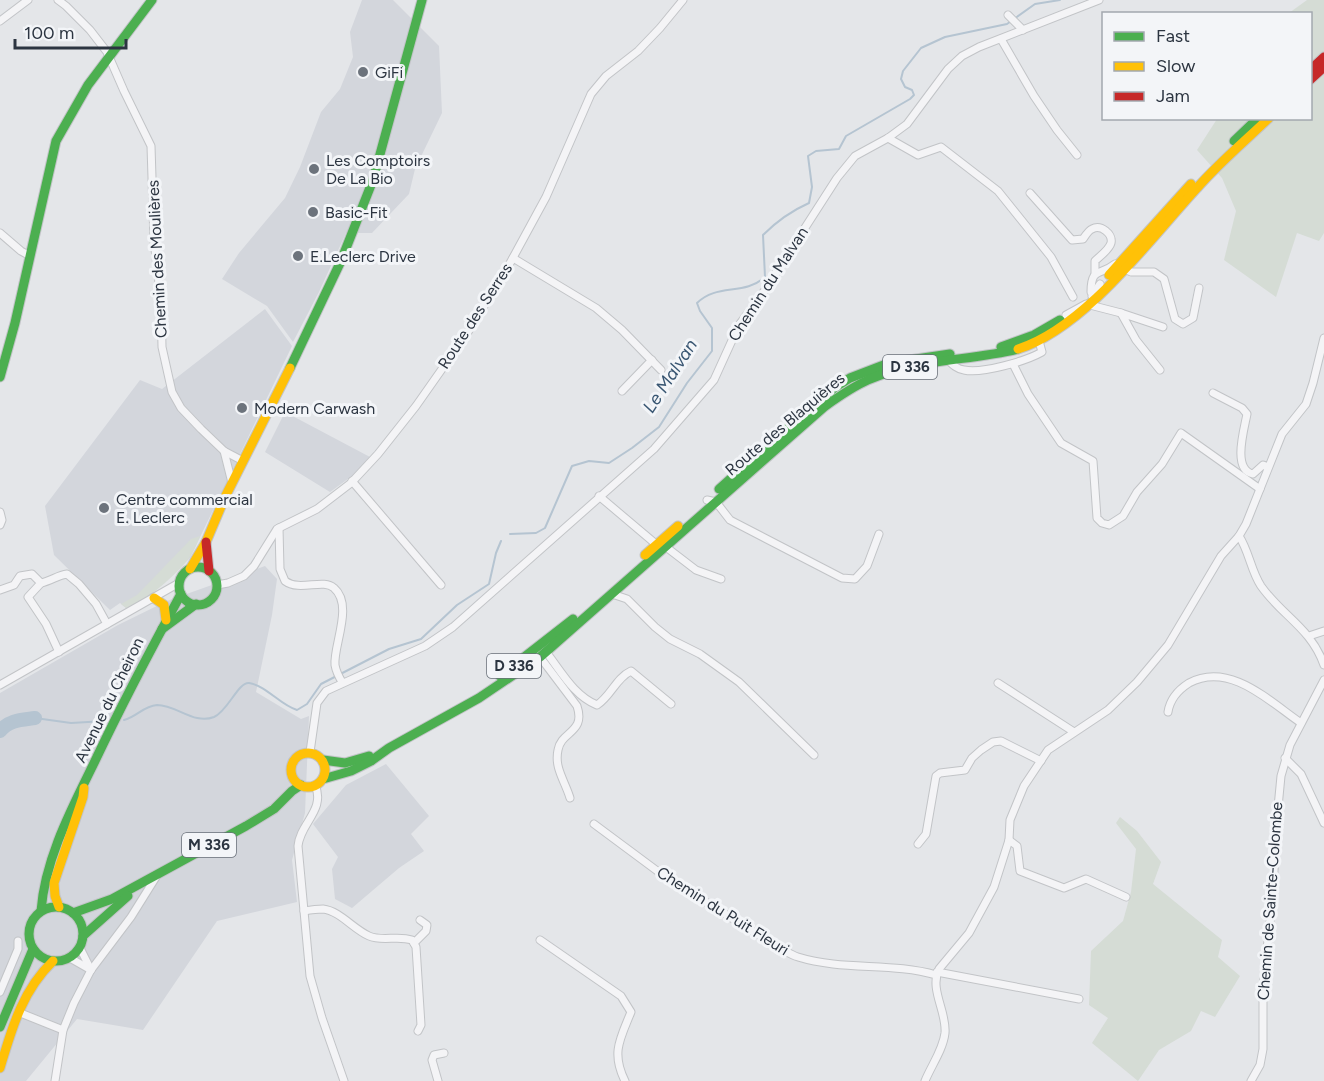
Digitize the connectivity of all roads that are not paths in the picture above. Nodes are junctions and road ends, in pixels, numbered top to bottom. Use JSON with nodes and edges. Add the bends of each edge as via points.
{"nodes":[{"id":1,"x":28,"y":0,"type":"edge"},
{"id":2,"x":58,"y":0,"type":"edge"},
{"id":3,"x":152,"y":0,"type":"edge"},
{"id":4,"x":422,"y":0,"type":"edge"},
{"id":5,"x":683,"y":0,"type":"edge"},
{"id":6,"x":1099,"y":0,"type":"edge"},
{"id":7,"x":1008,"y":15,"type":"dead end"},
{"id":8,"x":0,"y":21,"type":"edge"},
{"id":9,"x":1023,"y":30,"type":"junction"},
{"id":10,"x":1001,"y":39,"type":"junction"},
{"id":11,"x":108,"y":56,"type":"junction"},
{"id":12,"x":1324,"y":57,"type":"edge"},
{"id":13,"x":1324,"y":67,"type":"edge"},
{"id":14,"x":1312,"y":69,"type":"edge"},
{"id":15,"x":1312,"y":79,"type":"edge"},
{"id":16,"x":1256,"y":120,"type":"edge"},
{"id":17,"x":1267,"y":120,"type":"edge"},
{"id":18,"x":888,"y":138,"type":"junction"},
{"id":19,"x":1077,"y":155,"type":"dead end"},
{"id":20,"x":1030,"y":193,"type":"dead end"},
{"id":21,"x":1153,"y":227,"type":"junction"},
{"id":22,"x":0,"y":232,"type":"edge"},
{"id":23,"x":30,"y":256,"type":"junction"},
{"id":24,"x":513,"y":258,"type":"junction"},
{"id":25,"x":1125,"y":268,"type":"junction"},
{"id":26,"x":1100,"y":279,"type":"junction"},
{"id":27,"x":1199,"y":288,"type":"dead end"},
{"id":28,"x":1073,"y":297,"type":"dead end"},
{"id":29,"x":1089,"y":304,"type":"junction"},
{"id":30,"x":1121,"y":313,"type":"junction"},
{"id":31,"x":1066,"y":315,"type":"junction"},
{"id":32,"x":1057,"y":321,"type":"junction"},
{"id":33,"x":1163,"y":327,"type":"dead end"},
{"id":34,"x":1324,"y":338,"type":"edge"},
{"id":35,"x":1039,"y":341,"type":"junction"},
{"id":36,"x":1012,"y":344,"type":"junction"},
{"id":37,"x":652,"y":360,"type":"junction"},
{"id":38,"x":948,"y":360,"type":"junction"},
{"id":39,"x":1013,"y":364,"type":"junction"},
{"id":40,"x":661,"y":370,"type":"dead end"},
{"id":41,"x":1160,"y":370,"type":"dead end"},
{"id":42,"x":0,"y":377,"type":"edge"},
{"id":43,"x":622,"y":391,"type":"dead end"},
{"id":44,"x":1213,"y":393,"type":"dead end"},
{"id":45,"x":224,"y":451,"type":"junction"},
{"id":46,"x":243,"y":461,"type":"junction"},
{"id":47,"x":1268,"y":467,"type":"junction"},
{"id":48,"x":352,"y":481,"type":"junction"},
{"id":49,"x":232,"y":483,"type":"junction"},
{"id":50,"x":1260,"y":489,"type":"junction"},
{"id":51,"x":599,"y":496,"type":"junction"},
{"id":52,"x":712,"y":501,"type":"junction"},
{"id":53,"x":0,"y":512,"type":"edge"},
{"id":54,"x":0,"y":525,"type":"edge"},
{"id":55,"x":279,"y":528,"type":"junction"},
{"id":56,"x":879,"y":534,"type":"dead end"},
{"id":57,"x":1239,"y":536,"type":"junction"},
{"id":58,"x":206,"y":542,"type":"junction"},
{"id":59,"x":267,"y":544,"type":"junction"},
{"id":60,"x":279,"y":544,"type":"junction"},
{"id":61,"x":662,"y":546,"type":"junction"},
{"id":62,"x":190,"y":569,"type":"junction"},
{"id":63,"x":209,"y":571,"type":"junction"},
{"id":64,"x":721,"y":579,"type":"dead end"},
{"id":65,"x":41,"y":583,"type":"junction"},
{"id":66,"x":180,"y":584,"type":"junction"},
{"id":67,"x":217,"y":585,"type":"junction"},
{"id":68,"x":441,"y":585,"type":"dead end"},
{"id":69,"x":0,"y":590,"type":"edge"},
{"id":70,"x":181,"y":594,"type":"junction"},
{"id":71,"x":612,"y":594,"type":"junction"},
{"id":72,"x":154,"y":598,"type":"junction"},
{"id":73,"x":196,"y":604,"type":"junction"},
{"id":74,"x":107,"y":624,"type":"junction"},
{"id":75,"x":164,"y":624,"type":"junction"},
{"id":76,"x":1324,"y":631,"type":"edge"},
{"id":77,"x":1309,"y":636,"type":"junction"},
{"id":78,"x":59,"y":652,"type":"junction"},
{"id":79,"x":543,"y":655,"type":"junction"},
{"id":80,"x":1324,"y":665,"type":"edge"},
{"id":81,"x":1324,"y":680,"type":"edge"},
{"id":82,"x":342,"y":682,"type":"junction"},
{"id":83,"x":998,"y":683,"type":"dead end"},
{"id":84,"x":0,"y":685,"type":"edge"},
{"id":85,"x":671,"y":704,"type":"dead end"},
{"id":86,"x":1168,"y":712,"type":"dead end"},
{"id":87,"x":447,"y":716,"type":"junction"},
{"id":88,"x":1301,"y":723,"type":"junction"},
{"id":89,"x":1074,"y":732,"type":"junction"},
{"id":90,"x":389,"y":748,"type":"junction"},
{"id":91,"x":310,"y":752,"type":"junction"},
{"id":92,"x":813,"y":755,"type":"dead end"},
{"id":93,"x":1285,"y":758,"type":"junction"},
{"id":94,"x":323,"y":760,"type":"junction"},
{"id":95,"x":1041,"y":761,"type":"junction"},
{"id":96,"x":291,"y":772,"type":"junction"},
{"id":97,"x":319,"y":782,"type":"junction"},
{"id":98,"x":84,"y":785,"type":"junction"},
{"id":99,"x":301,"y":785,"type":"junction"},
{"id":100,"x":570,"y":798,"type":"dead end"},
{"id":101,"x":1322,"y":812,"type":"edge"},
{"id":102,"x":260,"y":818,"type":"junction"},
{"id":103,"x":1324,"y":823,"type":"edge"},
{"id":104,"x":594,"y":824,"type":"dead end"},
{"id":105,"x":1009,"y":840,"type":"junction"},
{"id":106,"x":918,"y":844,"type":"dead end"},
{"id":107,"x":159,"y":873,"type":"junction"},
{"id":108,"x":138,"y":887,"type":"junction"},
{"id":109,"x":1126,"y":897,"type":"dead end"},
{"id":110,"x":59,"y":907,"type":"junction"},
{"id":111,"x":41,"y":911,"type":"junction"},
{"id":112,"x":304,"y":911,"type":"junction"},
{"id":113,"x":73,"y":913,"type":"junction"},
{"id":114,"x":420,"y":920,"type":"dead end"},
{"id":115,"x":83,"y":936,"type":"junction"},
{"id":116,"x":18,"y":940,"type":"dead end"},
{"id":117,"x":540,"y":940,"type":"dead end"},
{"id":118,"x":414,"y":943,"type":"junction"},
{"id":119,"x":80,"y":948,"type":"junction"},
{"id":120,"x":33,"y":949,"type":"junction"},
{"id":121,"x":70,"y":958,"type":"junction"},
{"id":122,"x":53,"y":961,"type":"junction"},
{"id":123,"x":91,"y":969,"type":"junction"},
{"id":124,"x":937,"y":976,"type":"junction"},
{"id":125,"x":0,"y":992,"type":"edge"},
{"id":126,"x":1079,"y":999,"type":"dead end"},
{"id":127,"x":3,"y":1008,"type":"edge"},
{"id":128,"x":18,"y":1012,"type":"junction"},
{"id":129,"x":0,"y":1027,"type":"edge"},
{"id":130,"x":63,"y":1030,"type":"junction"},
{"id":131,"x":418,"y":1031,"type":"dead end"},
{"id":132,"x":444,"y":1053,"type":"dead end"},
{"id":133,"x":0,"y":1068,"type":"edge"},
{"id":134,"x":55,"y":1081,"type":"edge"},
{"id":135,"x":344,"y":1081,"type":"edge"},
{"id":136,"x":438,"y":1081,"type":"edge"},
{"id":137,"x":625,"y":1081,"type":"edge"},
{"id":138,"x":925,"y":1081,"type":"edge"},
{"id":139,"x":1251,"y":1081,"type":"edge"}],
"edges":[{"from":1,"to":8,"type":"street"},
{"from":2,"to":11,"type":"street","name":"Chemin des Moulières","via":[[90,30]]},
{"from":3,"to":11,"type":"main road"},
{"from":4,"to":46,"type":"main road","via":[[363,208],[320,309]]},
{"from":5,"to":24,"type":"street","name":"Route des Serres","via":[[591,94],[546,197]]},
{"from":6,"to":9,"type":"street","name":"Chemin du Malvan"},
{"from":7,"to":9,"type":"street"},
{"from":9,"to":10,"type":"street","name":"Chemin du Malvan"},
{"from":10,"to":18,"type":"street","name":"Chemin du Malvan","via":[[962,56],[907,124]]},
{"from":10,"to":19,"type":"street","via":[[1034,96]]},
{"from":11,"to":23,"type":"main road","via":[[77,100],[56,141]]},
{"from":11,"to":45,"type":"street","name":"Chemin des Moulières","via":[[151,146],[162,347],[172,392],[181,408]]},
{"from":12,"to":14,"type":"main road"},
{"from":13,"to":15,"type":"main road"},
{"from":16,"to":21,"type":"main road","name":"Route des Blaquières","number":"D 336"},
{"from":17,"to":25,"type":"main road","name":"Route des Blaquières","number":"D 336","via":[[1204,180]]},
{"from":18,"to":28,"type":"street","via":[[918,155],[941,147],[998,191],[1051,257]]},
{"from":18,"to":51,"type":"street","name":"Chemin du Malvan","via":[[855,156],[837,178],[739,325],[714,380],[654,449]]},
{"from":20,"to":26,"type":"street","via":[[1072,240],[1083,239],[1098,227],[1109,233],[1110,246],[1095,261]]},
{"from":21,"to":25,"type":"street","via":[[1125,262]]},
{"from":21,"to":26,"type":"main road","name":"Route des Blaquières","number":"D 336"},
{"from":22,"to":23,"type":"street"},
{"from":23,"to":42,"type":"main road"},
{"from":24,"to":37,"type":"street","via":[[596,308]]},
{"from":24,"to":48,"type":"street","name":"Route des Serres","via":[[416,406]]},
{"from":25,"to":26,"type":"street"},
{"from":25,"to":27,"type":"street","via":[[1131,272],[1154,272],[1164,279],[1175,319],[1183,324],[1193,318]]},
{"from":25,"to":29,"type":"main road","name":"Route des Blaquières","number":"D 336"},
{"from":26,"to":29,"type":"street"},
{"from":26,"to":31,"type":"main road","name":"Route des Blaquières","number":"D 336"},
{"from":29,"to":30,"type":"street"},
{"from":29,"to":31,"type":"street"},
{"from":29,"to":35,"type":"main road","name":"Route des Blaquières","number":"D 336"},
{"from":30,"to":33,"type":"street"},
{"from":30,"to":41,"type":"street"},
{"from":31,"to":32,"type":"main road","name":"Route des Blaquières","number":"D 336"},
{"from":32,"to":35,"type":"street"},
{"from":32,"to":36,"type":"main road","name":"Route des Blaquières","number":"D 336"},
{"from":34,"to":47,"type":"street","via":[[1306,404],[1282,434]]},
{"from":35,"to":36,"type":"street"},
{"from":35,"to":38,"type":"main road","name":"Route des Blaquières","number":"D 336","via":[[1020,350]]},
{"from":35,"to":39,"type":"street","via":[[1042,352]]},
{"from":36,"to":52,"type":"main road","name":"Route des Blaquières","number":"D 336","via":[[889,363],[850,378],[810,408]]},
{"from":37,"to":40,"type":"street"},
{"from":37,"to":43,"type":"street"},
{"from":38,"to":39,"type":"street","via":[[967,371]]},
{"from":38,"to":52,"type":"main road","name":"Route des Blaquières","number":"D 336","via":[[891,371],[857,384]]},
{"from":39,"to":50,"type":"street","via":[[1061,443],[1093,461],[1097,518],[1102,524],[1109,525],[1123,516],[1181,433]]},
{"from":44,"to":47,"type":"street","via":[[1246,414],[1241,455],[1244,470],[1253,474],[1263,465]]},
{"from":45,"to":46,"type":"street","name":"Chemin des Moulières"},
{"from":45,"to":49,"type":"street"},
{"from":46,"to":49,"type":"main road"},
{"from":47,"to":50,"type":"street"},
{"from":48,"to":55,"type":"street","name":"Route des Serres","via":[[316,509]]},
{"from":48,"to":68,"type":"street"},
{"from":49,"to":58,"type":"main road"},
{"from":50,"to":57,"type":"street"},
{"from":51,"to":61,"type":"street"},
{"from":51,"to":82,"type":"street","name":"Chemin du Malvan","via":[[453,627],[425,646]]},
{"from":52,"to":56,"type":"street","via":[[730,520],[842,578],[855,579],[867,566]]},
{"from":52,"to":61,"type":"main road","name":"Route des Blaquières","number":"D 336"},
{"from":53,"to":54,"type":"street"},
{"from":55,"to":59,"type":"street","name":"Route des Serres"},
{"from":55,"to":60,"type":"street"},
{"from":57,"to":77,"type":"street","via":[[1261,586]]},
{"from":57,"to":89,"type":"street","via":[[1221,556],[1154,662],[1108,711]]},
{"from":58,"to":62,"type":"main road"},
{"from":58,"to":63,"type":"main road"},
{"from":59,"to":60,"type":"street"},
{"from":59,"to":67,"type":"street","name":"Route des Serres","via":[[244,576]]},
{"from":60,"to":82,"type":"street","via":[[280,573],[287,582],[326,585],[338,593],[342,622],[335,667]]},
{"from":61,"to":64,"type":"street","via":[[696,570]]},
{"from":61,"to":71,"type":"main road","name":"Route des Blaquières","number":"D 336"},
{"from":61,"to":87,"type":"main road","name":"Route des Blaquières","number":"D 336","via":[[543,644]]},
{"from":62,"to":63,"type":"main road","via":[[200,567]]},
{"from":62,"to":66,"type":"main road"},
{"from":63,"to":67,"type":"main road"},
{"from":65,"to":69,"type":"street","via":[[32,574],[20,576],[14,585]]},
{"from":65,"to":74,"type":"street","via":[[67,574],[96,604]]},
{"from":65,"to":78,"type":"street","via":[[28,597]]},
{"from":66,"to":70,"type":"main road"},
{"from":66,"to":72,"type":"street"},
{"from":67,"to":73,"type":"main road","via":[[211,600]]},
{"from":70,"to":73,"type":"main road"},
{"from":70,"to":75,"type":"main road","name":"Avenue du Cheiron"},
{"from":71,"to":79,"type":"main road","name":"Route des Blaquières","number":"D 336"},
{"from":71,"to":92,"type":"street","via":[[627,598],[670,639],[700,654],[739,682]]},
{"from":72,"to":74,"type":"street"},
{"from":72,"to":75,"type":"main road","via":[[164,605]]},
{"from":73,"to":75,"type":"main road","name":"Avenue du Cheiron"},
{"from":74,"to":78,"type":"street"},
{"from":75,"to":98,"type":"main road","name":"Avenue du Cheiron"},
{"from":76,"to":77,"type":"street"},
{"from":77,"to":80,"type":"street"},
{"from":78,"to":84,"type":"street"},
{"from":79,"to":85,"type":"street","via":[[577,692],[597,705],[631,671]]},
{"from":79,"to":87,"type":"main road","name":"Route des Blaquières","number":"D 336"},
{"from":79,"to":100,"type":"street","via":[[579,714],[579,722],[558,746],[557,755],[558,772]]},
{"from":81,"to":88,"type":"street","name":"Chemin de Sainte-Colombe"},
{"from":82,"to":91,"type":"street","name":"Chemin du Malvan","via":[[326,691],[317,703]]},
{"from":83,"to":89,"type":"street"},
{"from":86,"to":88,"type":"street","via":[[1174,696],[1183,687],[1216,676],[1242,684]]},
{"from":87,"to":90,"type":"main road","name":"Route des Blaquières","number":"D 336"},
{"from":88,"to":93,"type":"street","name":"Chemin de Sainte-Colombe"},
{"from":89,"to":95,"type":"street","via":[[1048,750]]},
{"from":90,"to":94,"type":"main road","via":[[345,763]]},
{"from":90,"to":97,"type":"main road","via":[[351,771]]},
{"from":91,"to":94,"type":"main road"},
{"from":91,"to":96,"type":"main road","via":[[296,758]]},
{"from":93,"to":101,"type":"street","via":[[1301,774]]},
{"from":93,"to":139,"type":"street","name":"Chemin de Sainte-Colombe","via":[[1278,795],[1263,987],[1263,1049]]},
{"from":94,"to":97,"type":"main road","via":[[326,770]]},
{"from":95,"to":105,"type":"street","via":[[1024,786],[1010,820]]},
{"from":95,"to":106,"type":"street","via":[[1001,741],[981,750],[965,770],[940,773],[936,776],[926,834]]},
{"from":96,"to":99,"type":"main road"},
{"from":96,"to":102,"type":"main road","number":"M 336"},
{"from":97,"to":99,"type":"main road"},
{"from":97,"to":112,"type":"street","via":[[318,804],[299,838]]},
{"from":98,"to":110,"type":"main road","name":"Avenue du Cheiron","via":[[54,883]]},
{"from":98,"to":111,"type":"main road","name":"Avenue du Cheiron","via":[[56,847]]},
{"from":99,"to":102,"type":"main road","number":"M 336"},
{"from":101,"to":103,"type":"street"},
{"from":102,"to":107,"type":"main road","number":"M 336"},
{"from":104,"to":124,"type":"street","name":"Chemin du Puit Fleuri","via":[[664,876],[797,957]]},
{"from":105,"to":109,"type":"street","via":[[1017,846],[1020,871],[1064,888],[1086,879]]},
{"from":105,"to":124,"type":"street","via":[[994,887],[977,920]]},
{"from":107,"to":108,"type":"main road","number":"M 336"},
{"from":107,"to":123,"type":"street"},
{"from":108,"to":113,"type":"main road","number":"M 336","via":[[99,906]]},
{"from":108,"to":115,"type":"main road","number":"M 336"},
{"from":110,"to":111,"type":"main road"},
{"from":110,"to":113,"type":"main road"},
{"from":111,"to":120,"type":"main road","via":[[31,924]]},
{"from":112,"to":118,"type":"street","via":[[324,909],[369,936],[405,938]]},
{"from":112,"to":135,"type":"street","via":[[310,976]]},
{"from":113,"to":115,"type":"main road","via":[[83,927]]},
{"from":114,"to":118,"type":"street","via":[[427,926],[426,931]]},
{"from":115,"to":119,"type":"main road"},
{"from":116,"to":125,"type":"street"},
{"from":117,"to":137,"type":"street","via":[[621,996],[631,1012],[618,1044],[618,1066]]},
{"from":118,"to":131,"type":"street","via":[[421,1025]]},
{"from":119,"to":121,"type":"main road"},
{"from":119,"to":123,"type":"street"},
{"from":120,"to":122,"type":"main road"},
{"from":120,"to":127,"type":"main road"},
{"from":121,"to":122,"type":"main road"},
{"from":121,"to":123,"type":"street"},
{"from":122,"to":128,"type":"main road","via":[[33,981]]},
{"from":123,"to":130,"type":"street"},
{"from":124,"to":126,"type":"street","name":"Chemin du Puit Fleuri"},
{"from":124,"to":138,"type":"street","via":[[945,1033]]},
{"from":127,"to":129,"type":"main road"},
{"from":128,"to":130,"type":"street"},
{"from":128,"to":133,"type":"main road"},
{"from":130,"to":134,"type":"street"},
{"from":132,"to":136,"type":"street","via":[[434,1055],[432,1060]]}]}
